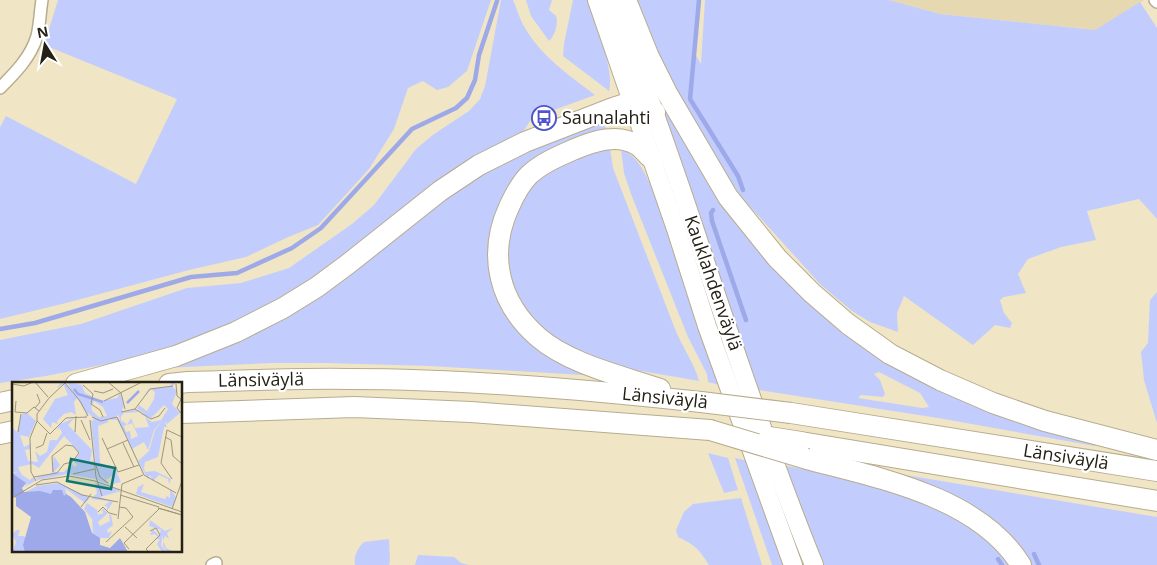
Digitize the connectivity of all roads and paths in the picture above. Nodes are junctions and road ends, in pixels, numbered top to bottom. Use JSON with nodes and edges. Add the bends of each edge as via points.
{"nodes":[{"id":1,"x":42,"y":0,"type":"edge"},
{"id":2,"x":597,"y":0,"type":"edge"},
{"id":3,"x":614,"y":0,"type":"edge"},
{"id":4,"x":626,"y":0,"type":"edge"},
{"id":5,"x":0,"y":88,"type":"edge"},
{"id":6,"x":631,"y":102,"type":"junction"},
{"id":7,"x":655,"y":112,"type":"junction"},
{"id":8,"x":651,"y":158,"type":"junction"},
{"id":9,"x":83,"y":382,"type":"edge"},
{"id":10,"x":182,"y":383,"type":"edge"},
{"id":11,"x":701,"y":402,"type":"junction"},
{"id":12,"x":182,"y":413,"type":"edge"},
{"id":13,"x":804,"y":450,"type":"junction"},
{"id":14,"x":1157,"y":450,"type":"edge"},
{"id":15,"x":1157,"y":472,"type":"edge"},
{"id":16,"x":1157,"y":501,"type":"edge"},
{"id":17,"x":794,"y":565,"type":"edge"},
{"id":18,"x":814,"y":565,"type":"edge"},
{"id":19,"x":1021,"y":565,"type":"edge"}],
"edges":[{"from":1,"to":5,"type":"street","via":[[33,45],[20,67]]},
{"from":2,"to":6,"type":"main road","name":"Kauklahdenväylä"},
{"from":3,"to":7,"type":"main road","name":"Kauklahdenväylä"},
{"from":4,"to":14,"type":"highway","via":[[666,93],[728,197],[777,258],[848,324],[890,354],[993,403],[1045,421]]},
{"from":6,"to":7,"type":"highway"},
{"from":6,"to":8,"type":"main road","name":"Kauklahdenväylä"},
{"from":6,"to":9,"type":"highway","via":[[525,142],[479,165],[440,191],[317,287],[283,308],[236,332],[176,356]]},
{"from":7,"to":18,"type":"main road","name":"Kauklahdenväylä","via":[[770,450]]},
{"from":8,"to":11,"type":"highway","via":[[637,145],[609,139],[558,156],[528,176],[515,193],[501,225],[498,245],[502,286],[509,303],[522,320],[539,338],[564,354],[587,365]]},
{"from":8,"to":17,"type":"main road","name":"Kauklahdenväylä","via":[[707,326]]},
{"from":10,"to":11,"type":"highway","name":"Länsiväylä","via":[[348,379],[472,382]]},
{"from":11,"to":15,"type":"highway","name":"Länsiväylä","bridge":true,"via":[[791,413]]},
{"from":12,"to":13,"type":"highway","name":"Länsiväylä","bridge":true,"via":[[354,407],[471,412],[710,430]]},
{"from":13,"to":16,"type":"highway","name":"Länsiväylä"},
{"from":13,"to":19,"type":"highway","via":[[938,500],[975,519],[1008,546]]}]}
